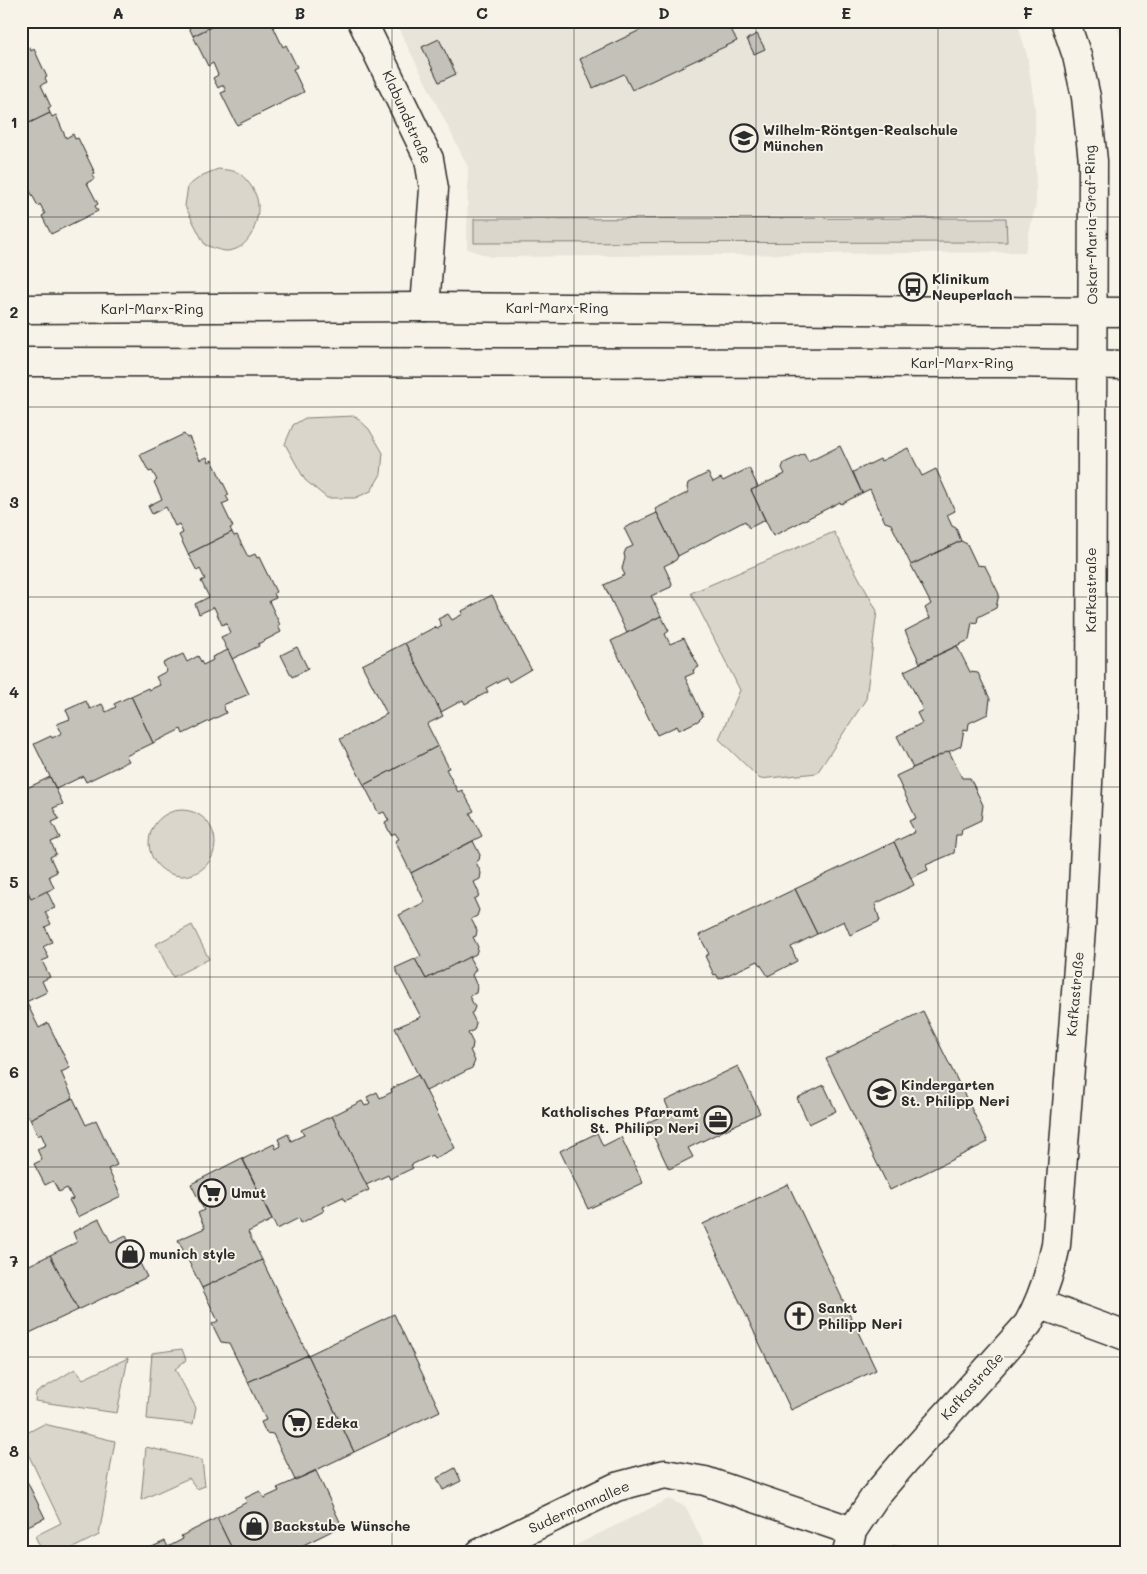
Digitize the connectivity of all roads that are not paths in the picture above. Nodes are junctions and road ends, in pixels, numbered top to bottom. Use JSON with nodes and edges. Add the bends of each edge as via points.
{"nodes":[{"id":1,"x":362,"y":21,"type":"edge"},
{"id":2,"x":1065,"y":21,"type":"edge"},
{"id":3,"x":425,"y":307,"type":"junction"},
{"id":4,"x":21,"y":310,"type":"edge"},
{"id":5,"x":1092,"y":312,"type":"junction"},
{"id":6,"x":1126,"y":312,"type":"edge"},
{"id":7,"x":21,"y":362,"type":"edge"},
{"id":8,"x":1092,"y":364,"type":"junction"},
{"id":9,"x":1126,"y":365,"type":"edge"},
{"id":10,"x":1039,"y":1304,"type":"junction"},
{"id":11,"x":1126,"y":1336,"type":"edge"},
{"id":12,"x":849,"y":1542,"type":"edge"},
{"id":13,"x":480,"y":1553,"type":"edge"}],
"edges":[{"from":1,"to":3,"type":"street","name":"Klabundstraße","via":[[429,159],[434,189]]},
{"from":2,"to":5,"type":"street","name":"Oskar-Maria-Graf-Ring","via":[[1086,97],[1093,161]]},
{"from":3,"to":4,"type":"street","name":"Karl-Marx-Ring"},
{"from":3,"to":5,"type":"street","name":"Karl-Marx-Ring"},
{"from":5,"to":6,"type":"street","name":"Karl-Marx-Ring"},
{"from":5,"to":8,"type":"street"},
{"from":7,"to":8,"type":"street","name":"Karl-Marx-Ring"},
{"from":8,"to":9,"type":"street","name":"Karl-Marx-Ring"},
{"from":8,"to":10,"type":"street","name":"Kafkastraße","via":[[1091,721],[1081,929],[1056,1245]]},
{"from":10,"to":11,"type":"street"},
{"from":10,"to":12,"type":"street","name":"Kafkastraße","via":[[1028,1324],[876,1495]]},
{"from":12,"to":13,"type":"street","name":"Sudermannallee","via":[[706,1481],[664,1474],[616,1487]]}]}
